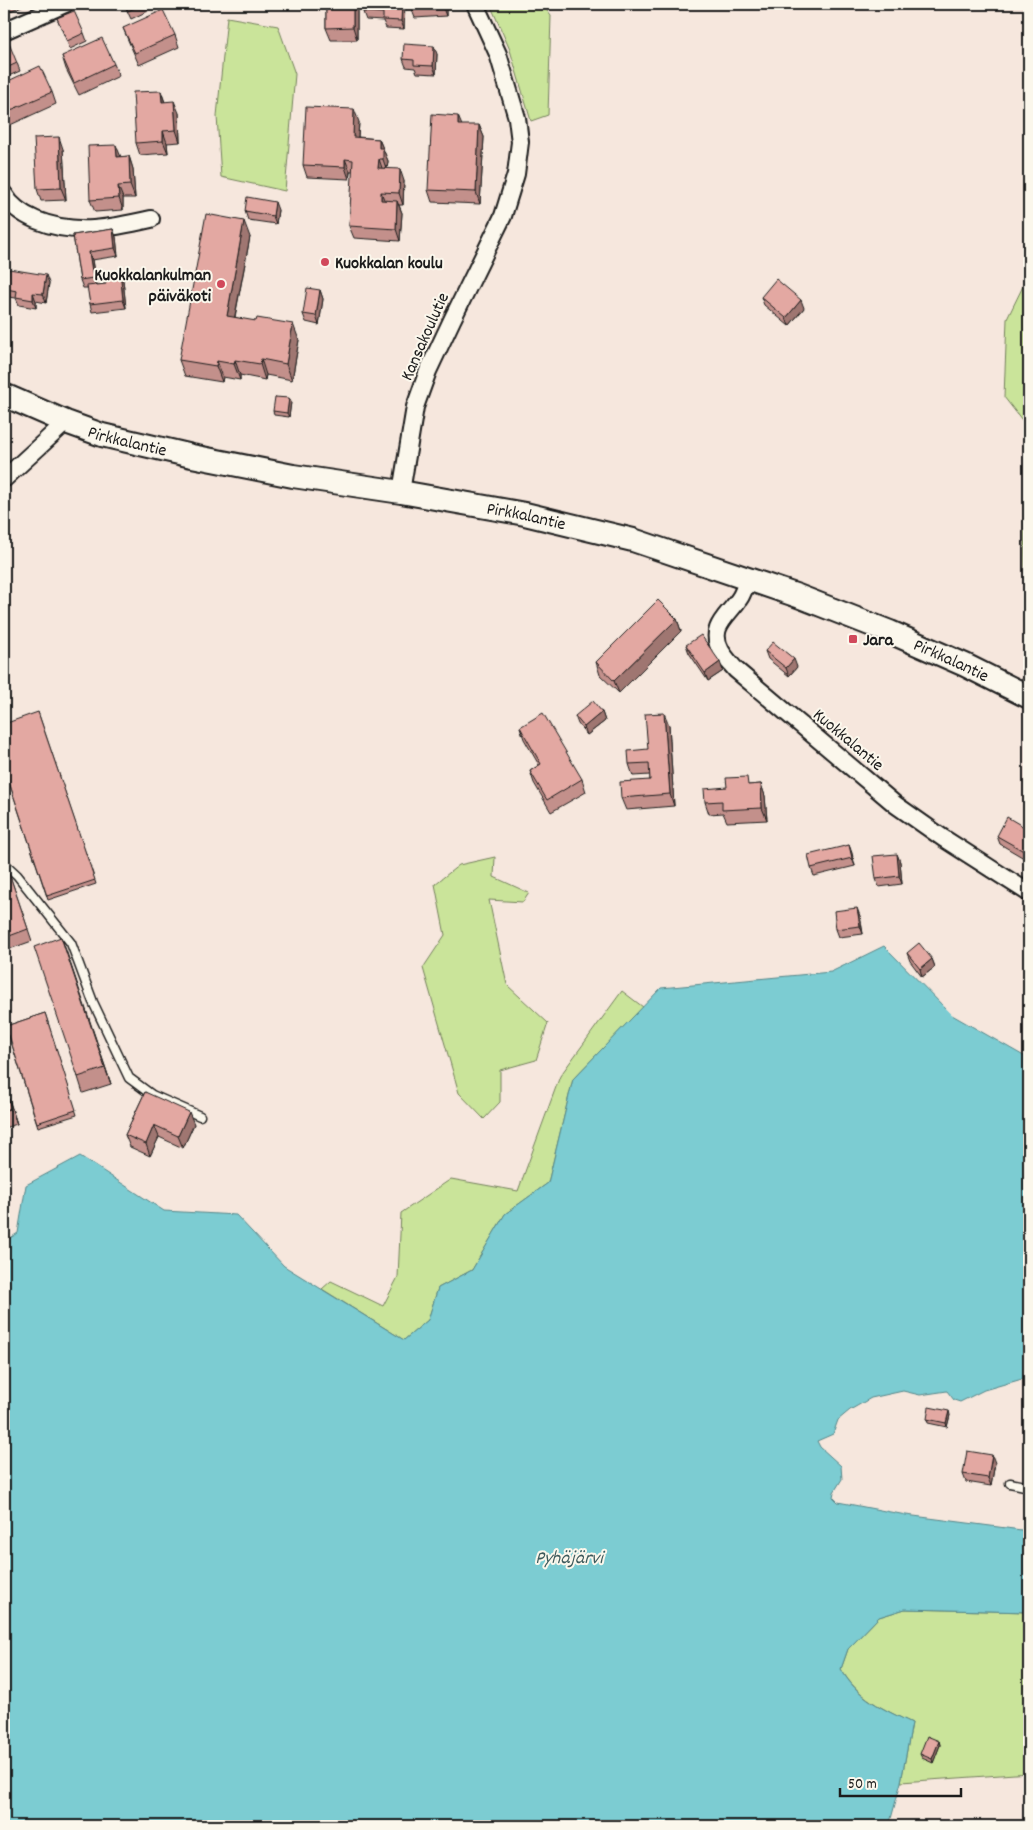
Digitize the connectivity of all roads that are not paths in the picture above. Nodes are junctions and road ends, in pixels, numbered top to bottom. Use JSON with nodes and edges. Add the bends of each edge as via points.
{"nodes":[{"id":1,"x":65,"y":4,"type":"edge"},
{"id":2,"x":475,"y":4,"type":"edge"},
{"id":3,"x":4,"y":31,"type":"edge"},
{"id":4,"x":4,"y":194,"type":"edge"},
{"id":5,"x":151,"y":219,"type":"dead end"},
{"id":6,"x":4,"y":396,"type":"edge"},
{"id":7,"x":66,"y":422,"type":"junction"},
{"id":8,"x":4,"y":479,"type":"edge"},
{"id":9,"x":401,"y":492,"type":"junction"},
{"id":10,"x":749,"y":578,"type":"junction"},
{"id":11,"x":1029,"y":697,"type":"edge"},
{"id":12,"x":4,"y":863,"type":"edge"},
{"id":13,"x":1029,"y":893,"type":"edge"},
{"id":14,"x":200,"y":1116,"type":"dead end"},
{"id":15,"x":1010,"y":1484,"type":"dead end"},
{"id":16,"x":1029,"y":1487,"type":"edge"}],
"edges":[{"from":1,"to":3,"type":"street"},
{"from":2,"to":9,"type":"street","name":"Kansakoulutie","via":[[498,54],[517,118],[520,142],[517,166],[503,216],[428,371],[415,407]]},
{"from":4,"to":5,"type":"street","via":[[26,216],[59,228],[112,228]]},
{"from":6,"to":7,"type":"street","name":"Pirkkalantie"},
{"from":7,"to":8,"type":"street"},
{"from":7,"to":9,"type":"street","name":"Pirkkalantie","via":[[102,435],[192,456],[293,476]]},
{"from":9,"to":10,"type":"street","name":"Pirkkalantie","via":[[525,514],[624,538]]},
{"from":10,"to":11,"type":"street","name":"Pirkkalantie","via":[[890,632]]},
{"from":10,"to":13,"type":"street","name":"Kuokkalantie","via":[[741,596],[722,618],[717,630],[721,651],[736,670],[896,805]]},
{"from":12,"to":14,"type":"lane","via":[[70,943],[129,1078],[152,1095]]},
{"from":15,"to":16,"type":"lane"}]}
